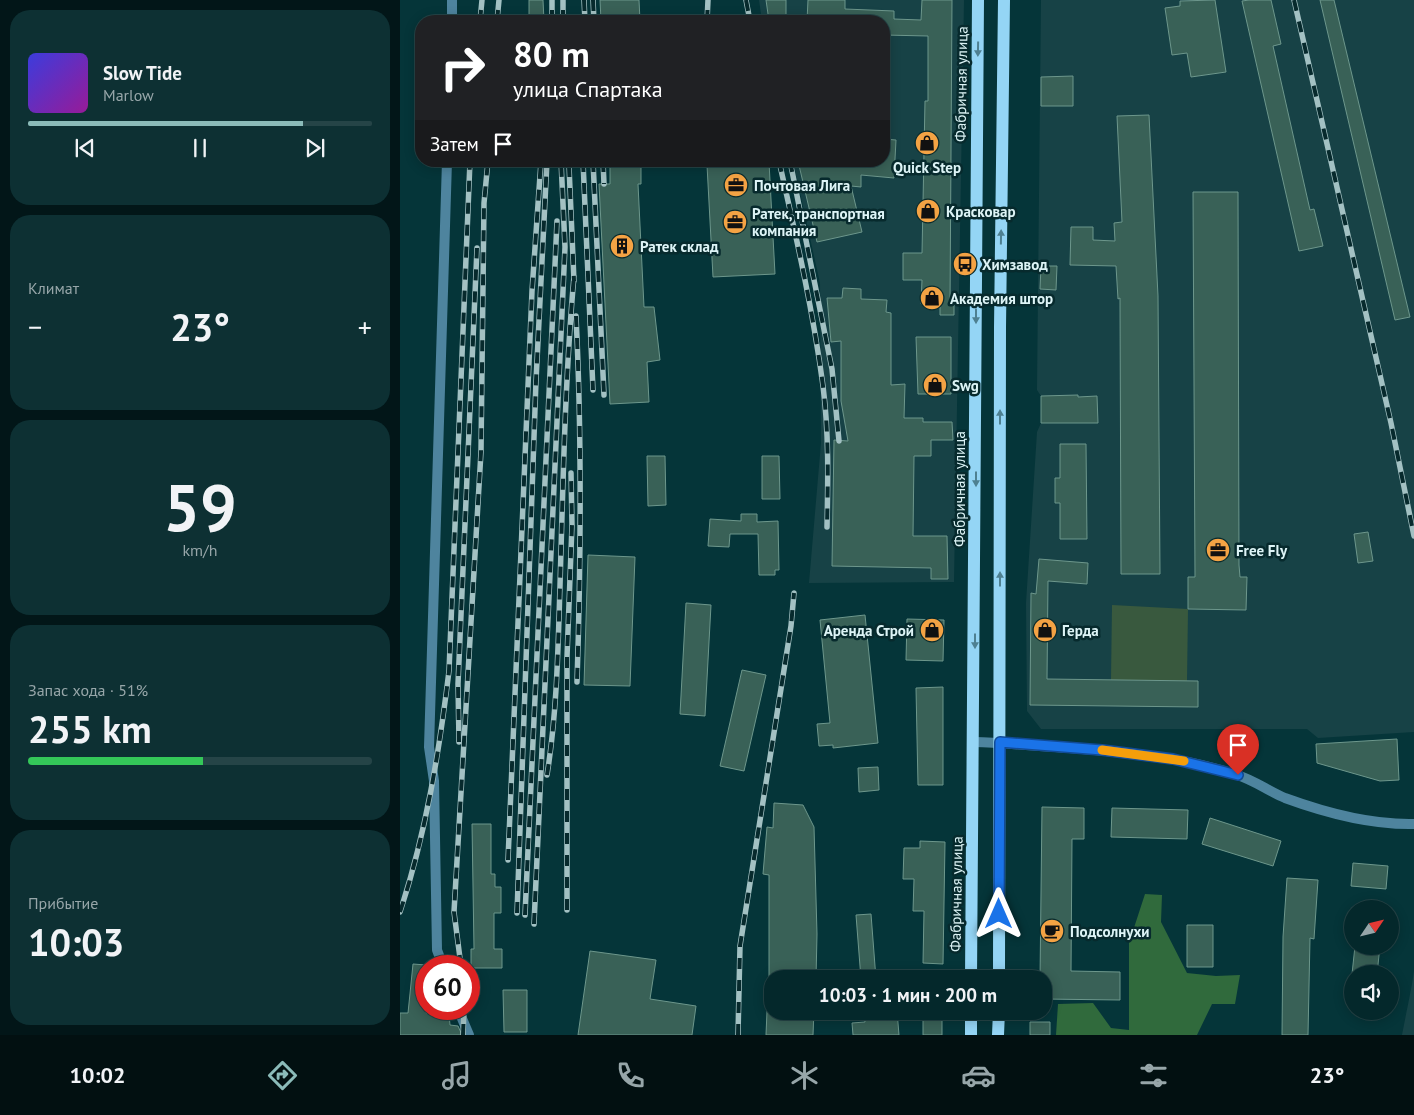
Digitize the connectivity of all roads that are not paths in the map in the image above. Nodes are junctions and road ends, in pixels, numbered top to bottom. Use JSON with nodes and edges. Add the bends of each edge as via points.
{"nodes":[{"id":1,"x":452,"y":0,"type":"edge"},
{"id":2,"x":978,"y":0,"type":"edge"},
{"id":3,"x":1004,"y":0,"type":"edge"},
{"id":4,"x":452,"y":15,"type":"edge"},
{"id":5,"x":447,"y":167,"type":"edge"},
{"id":6,"x":974,"y":742,"type":"junction"},
{"id":7,"x":1000,"y":742,"type":"junction"},
{"id":8,"x":1414,"y":824,"type":"edge"},
{"id":9,"x":440,"y":955,"type":"edge"},
{"id":10,"x":972,"y":970,"type":"edge"},
{"id":11,"x":999,"y":970,"type":"edge"},
{"id":12,"x":463,"y":1020,"type":"edge"},
{"id":13,"x":971,"y":1020,"type":"edge"},
{"id":14,"x":999,"y":1020,"type":"edge"},
{"id":15,"x":469,"y":1035,"type":"edge"},
{"id":16,"x":971,"y":1035,"type":"edge"},
{"id":17,"x":998,"y":1035,"type":"edge"}],
"edges":[{"from":1,"to":4,"type":"street"},
{"from":2,"to":6,"type":"main road","name":"Фабричная улица","one_way":true},
{"from":7,"to":3,"type":"main road","one_way":true},
{"from":5,"to":9,"type":"street","via":[[429,747],[434,781]]},
{"from":6,"to":7,"type":"street"},
{"from":6,"to":10,"type":"main road","name":"Фабричная улица"},
{"from":7,"to":8,"type":"street","via":[[1173,759],[1238,775],[1283,797],[1318,809],[1356,819]]},
{"from":7,"to":11,"type":"main road"},
{"from":12,"to":15,"type":"street"},
{"from":13,"to":16,"type":"main road"},
{"from":14,"to":17,"type":"main road"}]}
